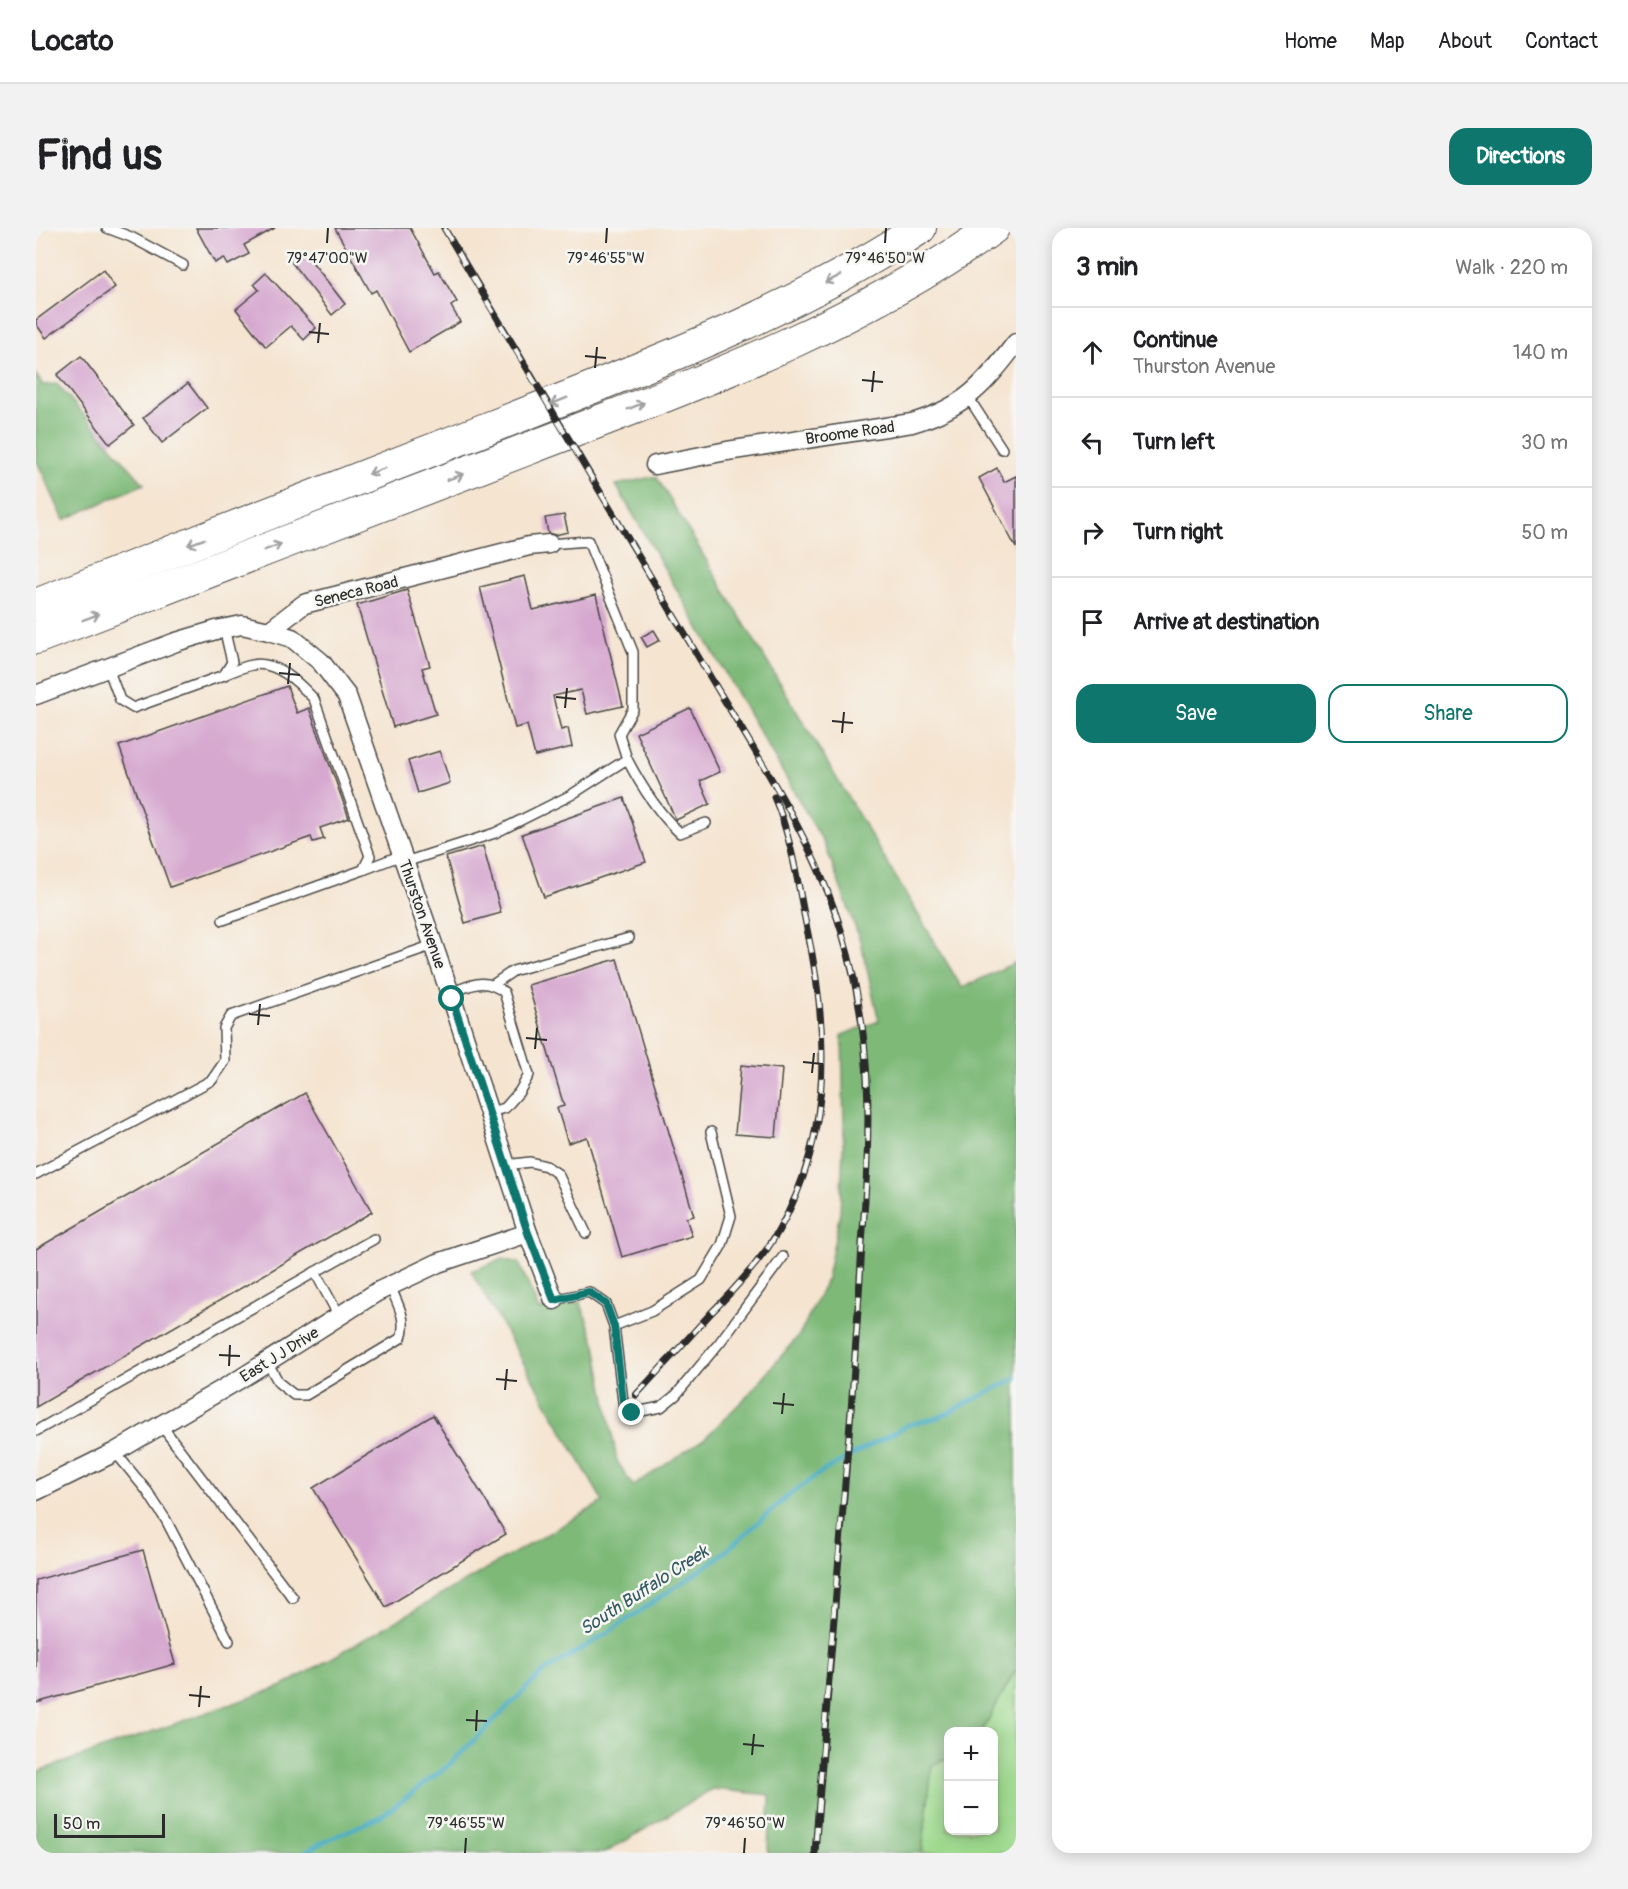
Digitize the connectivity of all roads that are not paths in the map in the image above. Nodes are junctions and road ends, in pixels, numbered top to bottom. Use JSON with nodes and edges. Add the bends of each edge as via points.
{"nodes":[{"id":1,"x":107,"y":228,"type":"edge"},
{"id":2,"x":920,"y":228,"type":"edge"},
{"id":3,"x":993,"y":228,"type":"edge"},
{"id":4,"x":183,"y":265,"type":"dead end"},
{"id":5,"x":1016,"y":344,"type":"edge"},
{"id":6,"x":968,"y":397,"type":"junction"},
{"id":7,"x":1002,"y":448,"type":"dead end"},
{"id":8,"x":655,"y":465,"type":"dead end"},
{"id":9,"x":549,"y":544,"type":"joint"},
{"id":10,"x":36,"y":605,"type":"edge"},
{"id":11,"x":224,"y":628,"type":"junction"},
{"id":12,"x":269,"y":631,"type":"junction"},
{"id":13,"x":36,"y":638,"type":"edge"},
{"id":14,"x":108,"y":668,"type":"junction"},
{"id":15,"x":224,"y":675,"type":"junction"},
{"id":16,"x":36,"y":695,"type":"edge"},
{"id":17,"x":627,"y":759,"type":"junction"},
{"id":18,"x":706,"y":823,"type":"dead end"},
{"id":19,"x":404,"y":859,"type":"junction"},
{"id":20,"x":363,"y":870,"type":"junction"},
{"id":21,"x":223,"y":920,"type":"dead end"},
{"id":22,"x":629,"y":938,"type":"dead end"},
{"id":23,"x":434,"y":945,"type":"junction"},
{"id":24,"x":494,"y":984,"type":"junction"},
{"id":25,"x":450,"y":993,"type":"junction"},
{"id":26,"x":489,"y":1112,"type":"junction"},
{"id":27,"x":711,"y":1132,"type":"dead end"},
{"id":28,"x":506,"y":1165,"type":"junction"},
{"id":29,"x":36,"y":1174,"type":"edge"},
{"id":30,"x":528,"y":1233,"type":"junction"},
{"id":31,"x":586,"y":1233,"type":"dead end"},
{"id":32,"x":374,"y":1239,"type":"dead end"},
{"id":33,"x":783,"y":1257,"type":"dead end"},
{"id":34,"x":315,"y":1272,"type":"junction"},
{"id":35,"x":390,"y":1286,"type":"junction"},
{"id":36,"x":554,"y":1300,"type":"joint"},
{"id":37,"x":339,"y":1316,"type":"junction"},
{"id":38,"x":614,"y":1326,"type":"junction"},
{"id":39,"x":267,"y":1362,"type":"junction"},
{"id":40,"x":161,"y":1425,"type":"junction"},
{"id":41,"x":36,"y":1431,"type":"edge"},
{"id":42,"x":115,"y":1452,"type":"junction"},
{"id":43,"x":36,"y":1491,"type":"edge"},
{"id":44,"x":293,"y":1598,"type":"dead end"},
{"id":45,"x":230,"y":1641,"type":"dead end"}],
"edges":[{"from":1,"to":4,"type":"lane"},
{"from":2,"to":10,"type":"highway","one_way":true,"via":[[878,255],[728,331],[550,405]]},
{"from":13,"to":3,"type":"highway","one_way":true,"via":[[727,369],[811,333],[887,294]]},
{"from":5,"to":6,"type":"street","name":"Broome Road"},
{"from":6,"to":7,"type":"lane"},
{"from":6,"to":8,"type":"street","name":"Broome Road","via":[[934,417],[912,423],[727,450]]},
{"from":9,"to":12,"type":"street","name":"Seneca Road","via":[[304,604]]},
{"from":9,"to":17,"type":"lane","via":[[588,541],[633,652],[633,709],[619,734]]},
{"from":11,"to":12,"type":"street","via":[[242,626]]},
{"from":11,"to":14,"type":"street"},
{"from":11,"to":15,"type":"lane","via":[[232,662]]},
{"from":12,"to":19,"type":"street","name":"Thurston Avenue","via":[[292,638],[321,662],[348,696]]},
{"from":14,"to":15,"type":"lane","via":[[120,700],[133,708]]},
{"from":14,"to":16,"type":"street"},
{"from":15,"to":20,"type":"lane","via":[[254,664],[271,666],[295,679],[314,699],[370,856]]},
{"from":17,"to":18,"type":"lane","via":[[651,800],[680,833]]},
{"from":17,"to":19,"type":"lane","via":[[571,795],[495,833]]},
{"from":19,"to":20,"type":"lane"},
{"from":19,"to":23,"type":"street","name":"Thurston Avenue"},
{"from":20,"to":21,"type":"lane"},
{"from":22,"to":24,"type":"lane","via":[[513,971]]},
{"from":23,"to":25,"type":"street","name":"Thurston Avenue"},
{"from":23,"to":29,"type":"lane","via":[[231,1016],[224,1028],[225,1061],[212,1080]]},
{"from":24,"to":25,"type":"lane","via":[[477,983]]},
{"from":24,"to":26,"type":"lane","via":[[504,992],[529,1075],[505,1108]]},
{"from":25,"to":26,"type":"street","name":"Thurston Avenue"},
{"from":26,"to":28,"type":"street","name":"Thurston Avenue"},
{"from":27,"to":38,"type":"lane","via":[[731,1216],[722,1245],[701,1280],[652,1311]]},
{"from":28,"to":30,"type":"street","name":"Thurston Avenue"},
{"from":28,"to":31,"type":"lane","via":[[530,1162],[558,1173]]},
{"from":30,"to":35,"type":"street","name":"East J J Drive","via":[[438,1263]]},
{"from":30,"to":36,"type":"street","name":"Thurston Avenue"},
{"from":32,"to":34,"type":"lane"},
{"from":33,"to":38,"type":"lane","via":[[693,1375],[661,1407],[632,1413],[624,1410]]},
{"from":34,"to":37,"type":"lane"},
{"from":34,"to":41,"type":"lane"},
{"from":35,"to":37,"type":"street","name":"East J J Drive"},
{"from":35,"to":39,"type":"lane","via":[[401,1311],[401,1338],[306,1395],[294,1395],[279,1383]]},
{"from":36,"to":38,"type":"lane","via":[[589,1292],[606,1304]]},
{"from":37,"to":39,"type":"street","name":"East J J Drive"},
{"from":39,"to":40,"type":"street","name":"East J J Drive"},
{"from":40,"to":42,"type":"street","name":"East J J Drive"},
{"from":40,"to":44,"type":"lane"},
{"from":42,"to":43,"type":"street","name":"East J J Drive"},
{"from":42,"to":45,"type":"lane","via":[[166,1520]]}]}
